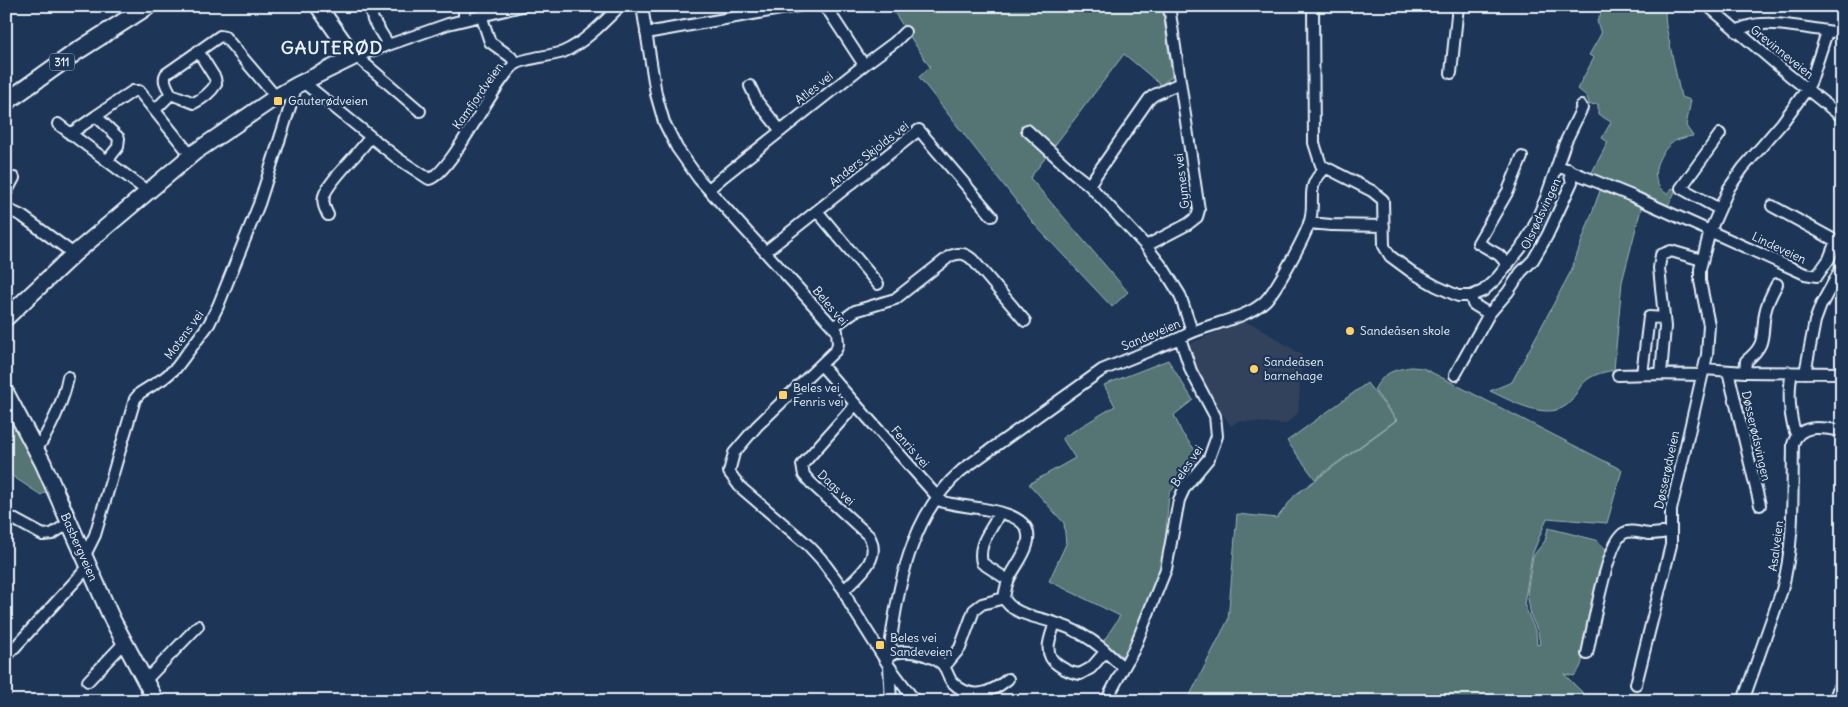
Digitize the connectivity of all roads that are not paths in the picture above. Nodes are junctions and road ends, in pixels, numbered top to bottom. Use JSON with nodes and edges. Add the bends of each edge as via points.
{"nodes":[{"id":1,"x":148,"y":6,"type":"edge"},
{"id":2,"x":161,"y":6,"type":"edge"},
{"id":3,"x":370,"y":6,"type":"edge"},
{"id":4,"x":464,"y":6,"type":"edge"},
{"id":5,"x":522,"y":6,"type":"edge"},
{"id":6,"x":620,"y":6,"type":"edge"},
{"id":7,"x":642,"y":6,"type":"edge"},
{"id":8,"x":798,"y":6,"type":"edge"},
{"id":9,"x":823,"y":6,"type":"edge"},
{"id":10,"x":1169,"y":6,"type":"edge"},
{"id":11,"x":1313,"y":6,"type":"edge"},
{"id":12,"x":1458,"y":6,"type":"edge"},
{"id":13,"x":1708,"y":6,"type":"edge"},
{"id":14,"x":320,"y":8,"type":"edge"},
{"id":15,"x":481,"y":16,"type":"junction"},
{"id":16,"x":464,"y":20,"type":"junction"},
{"id":17,"x":120,"y":25,"type":"junction"},
{"id":18,"x":905,"y":32,"type":"dead end"},
{"id":19,"x":1737,"y":32,"type":"junction"},
{"id":20,"x":1827,"y":32,"type":"junction"},
{"id":21,"x":646,"y":33,"type":"junction"},
{"id":22,"x":1842,"y":33,"type":"edge"},
{"id":23,"x":388,"y":44,"type":"junction"},
{"id":24,"x":198,"y":51,"type":"junction"},
{"id":25,"x":355,"y":56,"type":"junction"},
{"id":26,"x":516,"y":64,"type":"junction"},
{"id":27,"x":864,"y":65,"type":"junction"},
{"id":28,"x":1451,"y":73,"type":"dead end"},
{"id":29,"x":1180,"y":83,"type":"junction"},
{"id":30,"x":300,"y":84,"type":"junction"},
{"id":31,"x":750,"y":86,"type":"dead end"},
{"id":32,"x":1807,"y":89,"type":"junction"},
{"id":33,"x":171,"y":94,"type":"junction"},
{"id":34,"x":276,"y":98,"type":"junction"},
{"id":35,"x":6,"y":102,"type":"edge"},
{"id":36,"x":1581,"y":106,"type":"dead end"},
{"id":37,"x":155,"y":110,"type":"junction"},
{"id":38,"x":420,"y":111,"type":"dead end"},
{"id":39,"x":96,"y":116,"type":"junction"},
{"id":40,"x":1842,"y":117,"type":"edge"},
{"id":41,"x":58,"y":124,"type":"dead end"},
{"id":42,"x":1027,"y":130,"type":"dead end"},
{"id":43,"x":781,"y":131,"type":"junction"},
{"id":44,"x":70,"y":134,"type":"junction"},
{"id":45,"x":1720,"y":134,"type":"dead end"},
{"id":46,"x":370,"y":136,"type":"junction"},
{"id":47,"x":185,"y":148,"type":"dead end"},
{"id":48,"x":1522,"y":157,"type":"dead end"},
{"id":49,"x":107,"y":162,"type":"junction"},
{"id":50,"x":1558,"y":166,"type":"junction"},
{"id":51,"x":1326,"y":168,"type":"junction"},
{"id":52,"x":1568,"y":170,"type":"junction"},
{"id":53,"x":14,"y":178,"type":"dead end"},
{"id":54,"x":1089,"y":185,"type":"junction"},
{"id":55,"x":709,"y":190,"type":"junction"},
{"id":56,"x":147,"y":191,"type":"junction"},
{"id":57,"x":6,"y":193,"type":"edge"},
{"id":58,"x":1772,"y":206,"type":"dead end"},
{"id":59,"x":7,"y":209,"type":"edge"},
{"id":60,"x":1719,"y":209,"type":"junction"},
{"id":61,"x":817,"y":211,"type":"junction"},
{"id":62,"x":328,"y":215,"type":"dead end"},
{"id":63,"x":992,"y":216,"type":"dead end"},
{"id":64,"x":1309,"y":223,"type":"junction"},
{"id":65,"x":1384,"y":226,"type":"junction"},
{"id":66,"x":1710,"y":230,"type":"junction"},
{"id":67,"x":1146,"y":246,"type":"junction"},
{"id":68,"x":765,"y":252,"type":"junction"},
{"id":69,"x":74,"y":254,"type":"junction"},
{"id":70,"x":1702,"y":260,"type":"junction"},
{"id":71,"x":1508,"y":265,"type":"junction"},
{"id":72,"x":1842,"y":267,"type":"edge"},
{"id":73,"x":878,"y":284,"type":"dead end"},
{"id":74,"x":1777,"y":284,"type":"dead end"},
{"id":75,"x":1471,"y":296,"type":"junction"},
{"id":76,"x":1489,"y":314,"type":"junction"},
{"id":77,"x":6,"y":318,"type":"edge"},
{"id":78,"x":1664,"y":318,"type":"junction"},
{"id":79,"x":1025,"y":321,"type":"dead end"},
{"id":80,"x":833,"y":327,"type":"junction"},
{"id":81,"x":1192,"y":331,"type":"junction"},
{"id":82,"x":1180,"y":338,"type":"junction"},
{"id":83,"x":821,"y":365,"type":"junction"},
{"id":84,"x":1703,"y":372,"type":"junction"},
{"id":85,"x":1728,"y":372,"type":"junction"},
{"id":86,"x":1745,"y":372,"type":"junction"},
{"id":87,"x":1792,"y":373,"type":"junction"},
{"id":88,"x":1805,"y":373,"type":"junction"},
{"id":89,"x":1842,"y":373,"type":"edge"},
{"id":90,"x":1642,"y":374,"type":"junction"},
{"id":91,"x":1661,"y":374,"type":"junction"},
{"id":92,"x":1455,"y":375,"type":"dead end"},
{"id":93,"x":1618,"y":375,"type":"dead end"},
{"id":94,"x":68,"y":377,"type":"dead end"},
{"id":95,"x":6,"y":393,"type":"edge"},
{"id":96,"x":855,"y":405,"type":"junction"},
{"id":97,"x":1842,"y":431,"type":"edge"},
{"id":98,"x":1797,"y":436,"type":"junction"},
{"id":99,"x":36,"y":450,"type":"junction"},
{"id":100,"x":937,"y":497,"type":"junction"},
{"id":101,"x":1760,"y":505,"type":"dead end"},
{"id":102,"x":998,"y":513,"type":"junction"},
{"id":103,"x":6,"y":515,"type":"edge"},
{"id":104,"x":69,"y":523,"type":"junction"},
{"id":105,"x":1670,"y":530,"type":"junction"},
{"id":106,"x":86,"y":561,"type":"junction"},
{"id":107,"x":1008,"y":580,"type":"junction"},
{"id":108,"x":844,"y":590,"type":"junction"},
{"id":109,"x":1004,"y":598,"type":"junction"},
{"id":110,"x":1055,"y":623,"type":"junction"},
{"id":111,"x":198,"y":626,"type":"dead end"},
{"id":112,"x":124,"y":643,"type":"junction"},
{"id":113,"x":1105,"y":652,"type":"junction"},
{"id":114,"x":1587,"y":654,"type":"dead end"},
{"id":115,"x":6,"y":657,"type":"edge"},
{"id":116,"x":888,"y":661,"type":"junction"},
{"id":117,"x":944,"y":666,"type":"junction"},
{"id":118,"x":1122,"y":666,"type":"junction"},
{"id":119,"x":1008,"y":679,"type":"dead end"},
{"id":120,"x":1842,"y":679,"type":"edge"},
{"id":121,"x":88,"y":681,"type":"dead end"},
{"id":122,"x":145,"y":681,"type":"junction"},
{"id":123,"x":1636,"y":684,"type":"dead end"},
{"id":124,"x":156,"y":701,"type":"edge"},
{"id":125,"x":891,"y":701,"type":"edge"},
{"id":126,"x":915,"y":701,"type":"edge"},
{"id":127,"x":1106,"y":701,"type":"edge"},
{"id":128,"x":1743,"y":701,"type":"edge"},
{"id":129,"x":1834,"y":701,"type":"edge"}],
"edges":[{"from":1,"to":17,"type":"main road","number":"311"},
{"from":2,"to":17,"type":"main road","number":"311"},
{"from":3,"to":23,"type":"street","via":[[373,20]]},
{"from":4,"to":16,"type":"street"},
{"from":5,"to":15,"type":"street"},
{"from":6,"to":26,"type":"street","name":"Kamfjordveien","via":[[566,50]]},
{"from":7,"to":21,"type":"street","name":"Beles vei"},
{"from":8,"to":21,"type":"street"},
{"from":9,"to":27,"type":"street"},
{"from":10,"to":29,"type":"street","name":"Gymes vei"},
{"from":11,"to":51,"type":"street","via":[[1314,143],[1319,163]]},
{"from":12,"to":28,"type":"street"},
{"from":13,"to":19,"type":"street","name":"Grevinneveien"},
{"from":14,"to":25,"type":"main road"},
{"from":15,"to":16,"type":"street"},
{"from":15,"to":26,"type":"street","via":[[490,42]]},
{"from":16,"to":23,"type":"street"},
{"from":17,"to":35,"type":"main road","number":"311"},
{"from":18,"to":27,"type":"street","name":"Atles vei"},
{"from":19,"to":20,"type":"street","via":[[1745,26],[1770,23]]},
{"from":19,"to":32,"type":"street","name":"Grevinneveien"},
{"from":20,"to":22,"type":"street"},
{"from":20,"to":32,"type":"street","name":"Døsserødveien"},
{"from":21,"to":55,"type":"street","name":"Beles vei","via":[[664,122],[688,166]]},
{"from":23,"to":25,"type":"street"},
{"from":24,"to":33,"type":"street","via":[[165,76],[165,84]]},
{"from":24,"to":33,"type":"street","via":[[215,78],[214,88],[194,102]]},
{"from":24,"to":34,"type":"street","via":[[218,37],[226,38]]},
{"from":25,"to":30,"type":"main road"},
{"from":25,"to":38,"type":"street"},
{"from":26,"to":46,"type":"street","name":"Kamfjordveien","via":[[434,178],[429,179],[416,171]]},
{"from":27,"to":43,"type":"street","name":"Atles vei"},
{"from":29,"to":54,"type":"street","via":[[1149,99]]},
{"from":29,"to":67,"type":"street","name":"Gymes vei","via":[[1198,217]]},
{"from":30,"to":34,"type":"main road"},
{"from":30,"to":46,"type":"street","name":"Kamfjordveien"},
{"from":30,"to":106,"type":"street","name":"Motens vei","via":[[259,204],[209,324],[182,361],[135,399],[95,535],[86,552]]},
{"from":31,"to":43,"type":"street","via":[[757,101]]},
{"from":32,"to":40,"type":"street","name":"Grevinneveien"},
{"from":32,"to":60,"type":"street","name":"Døsserødveien","via":[[1743,168]]},
{"from":33,"to":37,"type":"street"},
{"from":34,"to":56,"type":"main road","via":[[215,138]]},
{"from":36,"to":50,"type":"street","name":"Olsrødsvingen"},
{"from":37,"to":39,"type":"street","via":[[135,90]]},
{"from":37,"to":47,"type":"street"},
{"from":39,"to":44,"type":"street"},
{"from":39,"to":49,"type":"street","via":[[119,138],[118,147]]},
{"from":41,"to":44,"type":"street"},
{"from":42,"to":54,"type":"street"},
{"from":43,"to":55,"type":"street","name":"Atles vei"},
{"from":44,"to":49,"type":"street"},
{"from":45,"to":60,"type":"street","via":[[1681,188]]},
{"from":46,"to":62,"type":"street","via":[[324,195]]},
{"from":48,"to":71,"type":"street","via":[[1508,191],[1478,243],[1499,255]]},
{"from":49,"to":56,"type":"street"},
{"from":50,"to":52,"type":"street","name":"Olsrødsvingen"},
{"from":50,"to":71,"type":"street","name":"Olsrødsvingen","via":[[1533,228]]},
{"from":51,"to":64,"type":"street","name":"Sandeveien","via":[[1312,189]]},
{"from":51,"to":65,"type":"street","via":[[1381,196]]},
{"from":52,"to":66,"type":"street","name":"Olsrødsvingen"},
{"from":52,"to":76,"type":"street","name":"Olsrødsvingen","via":[[1572,182],[1547,236],[1533,260]]},
{"from":53,"to":57,"type":"street"},
{"from":54,"to":67,"type":"street"},
{"from":55,"to":68,"type":"street","name":"Beles vei"},
{"from":56,"to":69,"type":"main road"},
{"from":58,"to":66,"type":"street","name":"Lindeveien","via":[[1836,241],[1829,259],[1816,276],[1805,274]]},
{"from":59,"to":69,"type":"street","via":[[22,216]]},
{"from":60,"to":66,"type":"street","name":"Døsserødveien"},
{"from":61,"to":63,"type":"street","name":"Anders Skjolds vei","via":[[919,130]]},
{"from":61,"to":68,"type":"street","name":"Anders Skjolds vei"},
{"from":61,"to":73,"type":"street"},
{"from":64,"to":65,"type":"street"},
{"from":64,"to":81,"type":"street","name":"Sandeveien","via":[[1266,300],[1248,312]]},
{"from":65,"to":75,"type":"street","via":[[1384,246],[1396,261],[1443,290],[1458,296]]},
{"from":66,"to":70,"type":"street","name":"Døsserødveien"},
{"from":67,"to":81,"type":"street","via":[[1180,295]]},
{"from":68,"to":80,"type":"street","name":"Beles vei"},
{"from":69,"to":77,"type":"main road"},
{"from":70,"to":78,"type":"street","via":[[1671,251],[1662,255],[1659,268]]},
{"from":70,"to":84,"type":"street","name":"Døsserødveien","via":[[1700,281],[1709,334]]},
{"from":71,"to":75,"type":"street","name":"Olsrødsvingen","via":[[1484,291]]},
{"from":72,"to":88,"type":"street","via":[[1815,321]]},
{"from":74,"to":86,"type":"street","name":"Døsserødsvingen","via":[[1768,301],[1758,352],[1746,362]]},
{"from":75,"to":76,"type":"street","via":[[1473,304]]},
{"from":76,"to":92,"type":"street","name":"Olsrødsvingen"},
{"from":78,"to":90,"type":"street","via":[[1648,317]]},
{"from":78,"to":91,"type":"street"},
{"from":79,"to":80,"type":"street","via":[[973,260],[958,253],[895,299],[864,307]]},
{"from":80,"to":83,"type":"street","name":"Beles vei","via":[[837,331],[838,344]]},
{"from":81,"to":82,"type":"street","name":"Sandeveien"},
{"from":82,"to":100,"type":"street","name":"Sandeveien","via":[[1102,370],[962,470]]},
{"from":82,"to":118,"type":"street","name":"Beles vei","via":[[1191,371],[1215,416],[1217,436],[1209,458],[1185,487],[1179,500],[1166,569],[1134,649]]},
{"from":83,"to":96,"type":"street","name":"Fenris vei"},
{"from":83,"to":108,"type":"street","name":"Beles vei","via":[[742,443],[734,453],[729,472],[740,487],[809,546]]},
{"from":84,"to":85,"type":"street","name":"Døsserødsvingen"},
{"from":84,"to":91,"type":"street","name":"Døsserødsvingen"},
{"from":84,"to":105,"type":"street","name":"Døsserødveien","via":[[1670,510]]},
{"from":85,"to":86,"type":"street","name":"Døsserødsvingen"},
{"from":85,"to":101,"type":"street","name":"Døsserødsvingen"},
{"from":86,"to":87,"type":"street","name":"Døsserødsvingen"},
{"from":87,"to":88,"type":"street","name":"Døsserødsvingen"},
{"from":87,"to":98,"type":"street","via":[[1792,425]]},
{"from":88,"to":89,"type":"street","name":"Døsserødsvingen"},
{"from":90,"to":91,"type":"street","name":"Døsserødsvingen"},
{"from":90,"to":93,"type":"street","name":"Døsserødsvingen"},
{"from":94,"to":99,"type":"street","via":[[48,431]]},
{"from":95,"to":99,"type":"main road","name":"Basbergveien"},
{"from":96,"to":100,"type":"street","name":"Fenris vei"},
{"from":96,"to":108,"type":"street","name":"Dags vei","via":[[802,465],[804,475],[811,483],[873,542],[873,557]]},
{"from":97,"to":98,"type":"street","via":[[1806,428]]},
{"from":98,"to":128,"type":"street","name":"Asalveien","via":[[1793,444],[1792,524],[1787,572]]},
{"from":99,"to":104,"type":"main road","name":"Basbergveien"},
{"from":100,"to":102,"type":"street","name":"Fenris vei","via":[[951,505]]},
{"from":100,"to":116,"type":"street","name":"Sandeveien","via":[[907,560],[897,598]]},
{"from":102,"to":107,"type":"street","via":[[980,554],[982,563]]},
{"from":102,"to":107,"type":"street","name":"Fenris vei","via":[[1019,519],[1026,531],[1027,546]]},
{"from":103,"to":104,"type":"street","via":[[43,535],[52,534]]},
{"from":104,"to":106,"type":"main road","name":"Basbergveien"},
{"from":105,"to":114,"type":"street","via":[[1662,534],[1629,531],[1614,544],[1601,586]]},
{"from":105,"to":123,"type":"street","name":"Døsserødveien","via":[[1670,545]]},
{"from":106,"to":112,"type":"main road","name":"Basbergveien"},
{"from":106,"to":115,"type":"street","name":"Motens vei"},
{"from":107,"to":109,"type":"street","name":"Fenris vei"},
{"from":108,"to":116,"type":"street","name":"Beles vei"},
{"from":109,"to":110,"type":"street","via":[[1015,610]]},
{"from":109,"to":117,"type":"street","via":[[982,604],[974,610],[960,648]]},
{"from":110,"to":113,"type":"street","via":[[1082,635]]},
{"from":110,"to":113,"type":"street","via":[[1048,654],[1066,671],[1080,674],[1087,671]]},
{"from":111,"to":122,"type":"street"},
{"from":112,"to":121,"type":"street"},
{"from":112,"to":122,"type":"main road","name":"Basbergveien"},
{"from":113,"to":118,"type":"street"},
{"from":116,"to":117,"type":"street","via":[[894,652],[915,652]]},
{"from":116,"to":125,"type":"street","name":"Sandeveien"},
{"from":116,"to":126,"type":"street","name":"Beles vei"},
{"from":117,"to":119,"type":"street","via":[[951,681],[972,692],[990,692]]},
{"from":118,"to":127,"type":"street","name":"Beles vei"},
{"from":120,"to":129,"type":"street"},
{"from":122,"to":124,"type":"main road","name":"Basbergveien"}]}
